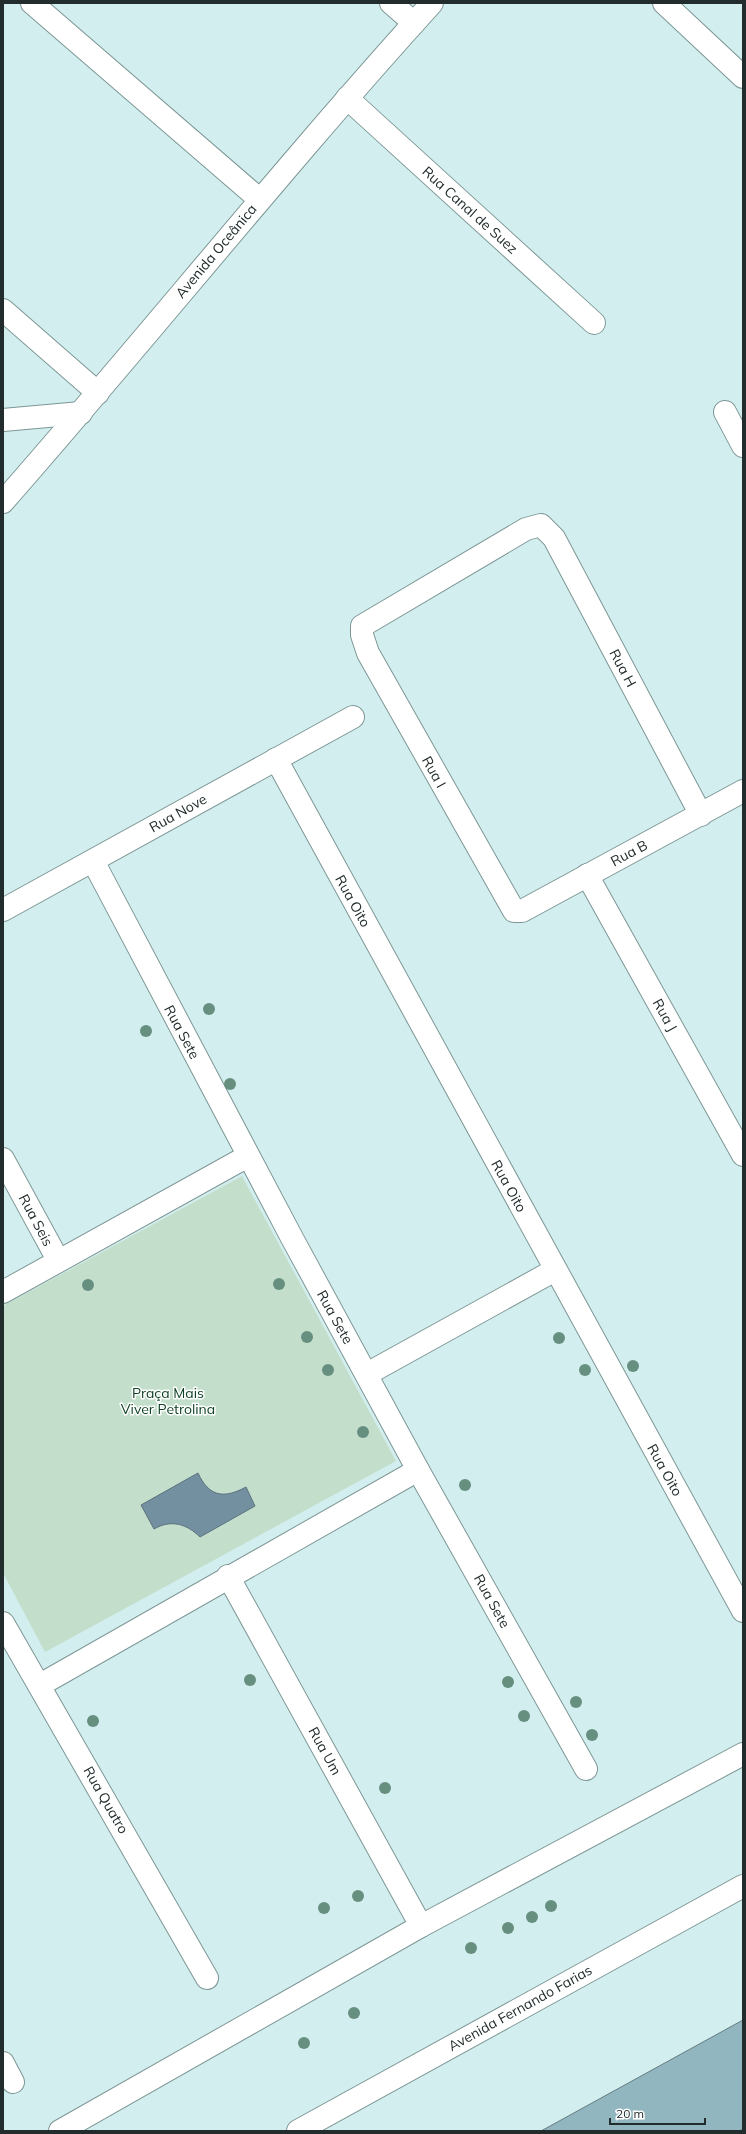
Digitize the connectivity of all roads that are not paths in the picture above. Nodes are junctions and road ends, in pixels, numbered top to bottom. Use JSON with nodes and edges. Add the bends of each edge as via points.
{"nodes":[{"id":1,"x":32,"y":3,"type":"edge"},
{"id":2,"x":391,"y":3,"type":"edge"},
{"id":3,"x":432,"y":3,"type":"edge"},
{"id":4,"x":664,"y":3,"type":"edge"},
{"id":5,"x":414,"y":23,"type":"junction"},
{"id":6,"x":743,"y":77,"type":"edge"},
{"id":7,"x":347,"y":98,"type":"junction"},
{"id":8,"x":259,"y":199,"type":"junction"},
{"id":9,"x":3,"y":310,"type":"edge"},
{"id":10,"x":594,"y":323,"type":"dead end"},
{"id":11,"x":98,"y":393,"type":"junction"},
{"id":12,"x":725,"y":412,"type":"dead end"},
{"id":13,"x":81,"y":413,"type":"junction"},
{"id":14,"x":3,"y":420,"type":"edge"},
{"id":15,"x":743,"y":446,"type":"edge"},
{"id":16,"x":3,"y":502,"type":"edge"},
{"id":17,"x":541,"y":525,"type":"joint"},
{"id":18,"x":353,"y":717,"type":"dead end"},
{"id":19,"x":276,"y":759,"type":"junction"},
{"id":20,"x":743,"y":791,"type":"edge"},
{"id":21,"x":701,"y":815,"type":"junction"},
{"id":22,"x":93,"y":861,"type":"junction"},
{"id":23,"x":587,"y":875,"type":"junction"},
{"id":24,"x":3,"y":910,"type":"edge"},
{"id":25,"x":514,"y":911,"type":"joint"},
{"id":26,"x":743,"y":1155,"type":"edge"},
{"id":27,"x":248,"y":1156,"type":"junction"},
{"id":28,"x":3,"y":1159,"type":"edge"},
{"id":29,"x":58,"y":1260,"type":"junction"},
{"id":30,"x":555,"y":1270,"type":"junction"},
{"id":31,"x":3,"y":1292,"type":"edge"},
{"id":32,"x":367,"y":1374,"type":"junction"},
{"id":33,"x":418,"y":1470,"type":"junction"},
{"id":34,"x":228,"y":1576,"type":"junction"},
{"id":35,"x":743,"y":1611,"type":"edge"},
{"id":36,"x":4,"y":1627,"type":"edge"},
{"id":37,"x":40,"y":1685,"type":"junction"},
{"id":38,"x":743,"y":1754,"type":"edge"},
{"id":39,"x":586,"y":1769,"type":"dead end"},
{"id":40,"x":743,"y":1886,"type":"edge"},
{"id":41,"x":421,"y":1926,"type":"junction"},
{"id":42,"x":207,"y":1978,"type":"dead end"},
{"id":43,"x":3,"y":2063,"type":"edge"},
{"id":44,"x":13,"y":2082,"type":"dead end"},
{"id":45,"x":60,"y":2131,"type":"edge"},
{"id":46,"x":298,"y":2131,"type":"edge"}],
"edges":[{"from":1,"to":8,"type":"street"},
{"from":2,"to":5,"type":"street"},
{"from":3,"to":5,"type":"street","name":"Avenida Oceânica"},
{"from":4,"to":6,"type":"street"},
{"from":5,"to":7,"type":"street","name":"Avenida Oceânica"},
{"from":7,"to":8,"type":"street","name":"Avenida Oceânica"},
{"from":7,"to":10,"type":"street","name":"Rua Canal de Suez"},
{"from":8,"to":11,"type":"street","name":"Avenida Oceânica"},
{"from":9,"to":11,"type":"street"},
{"from":11,"to":13,"type":"street","name":"Avenida Oceânica"},
{"from":12,"to":15,"type":"street"},
{"from":13,"to":14,"type":"street"},
{"from":13,"to":16,"type":"street","name":"Avenida Oceânica"},
{"from":17,"to":21,"type":"street","name":"Rua H","via":[[554,538]]},
{"from":17,"to":25,"type":"street","name":"Rua I","via":[[526,529],[365,623],[362,629],[368,653]]},
{"from":18,"to":19,"type":"street","name":"Rua Nove"},
{"from":19,"to":22,"type":"street","name":"Rua Nove"},
{"from":19,"to":30,"type":"street","name":"Rua Oito"},
{"from":20,"to":21,"type":"street","name":"Rua B"},
{"from":21,"to":23,"type":"street","name":"Rua B"},
{"from":22,"to":24,"type":"street","name":"Rua Nove"},
{"from":22,"to":27,"type":"street","name":"Rua Sete"},
{"from":23,"to":25,"type":"street","name":"Rua B","via":[[522,910]]},
{"from":23,"to":26,"type":"street","name":"Rua J"},
{"from":27,"to":29,"type":"street"},
{"from":27,"to":32,"type":"street","name":"Rua Sete"},
{"from":28,"to":29,"type":"street","name":"Rua Seis"},
{"from":29,"to":31,"type":"street"},
{"from":30,"to":32,"type":"street"},
{"from":30,"to":35,"type":"street","name":"Rua Oito"},
{"from":32,"to":33,"type":"street","name":"Rua Sete"},
{"from":33,"to":34,"type":"street"},
{"from":33,"to":39,"type":"street","name":"Rua Sete"},
{"from":34,"to":37,"type":"street"},
{"from":34,"to":41,"type":"street","name":"Rua Um"},
{"from":36,"to":37,"type":"street","name":"Rua Quatro"},
{"from":37,"to":42,"type":"street","name":"Rua Quatro"},
{"from":38,"to":41,"type":"street"},
{"from":40,"to":46,"type":"street","name":"Avenida Fernando Farias"},
{"from":41,"to":45,"type":"street"},
{"from":43,"to":44,"type":"street"}]}
